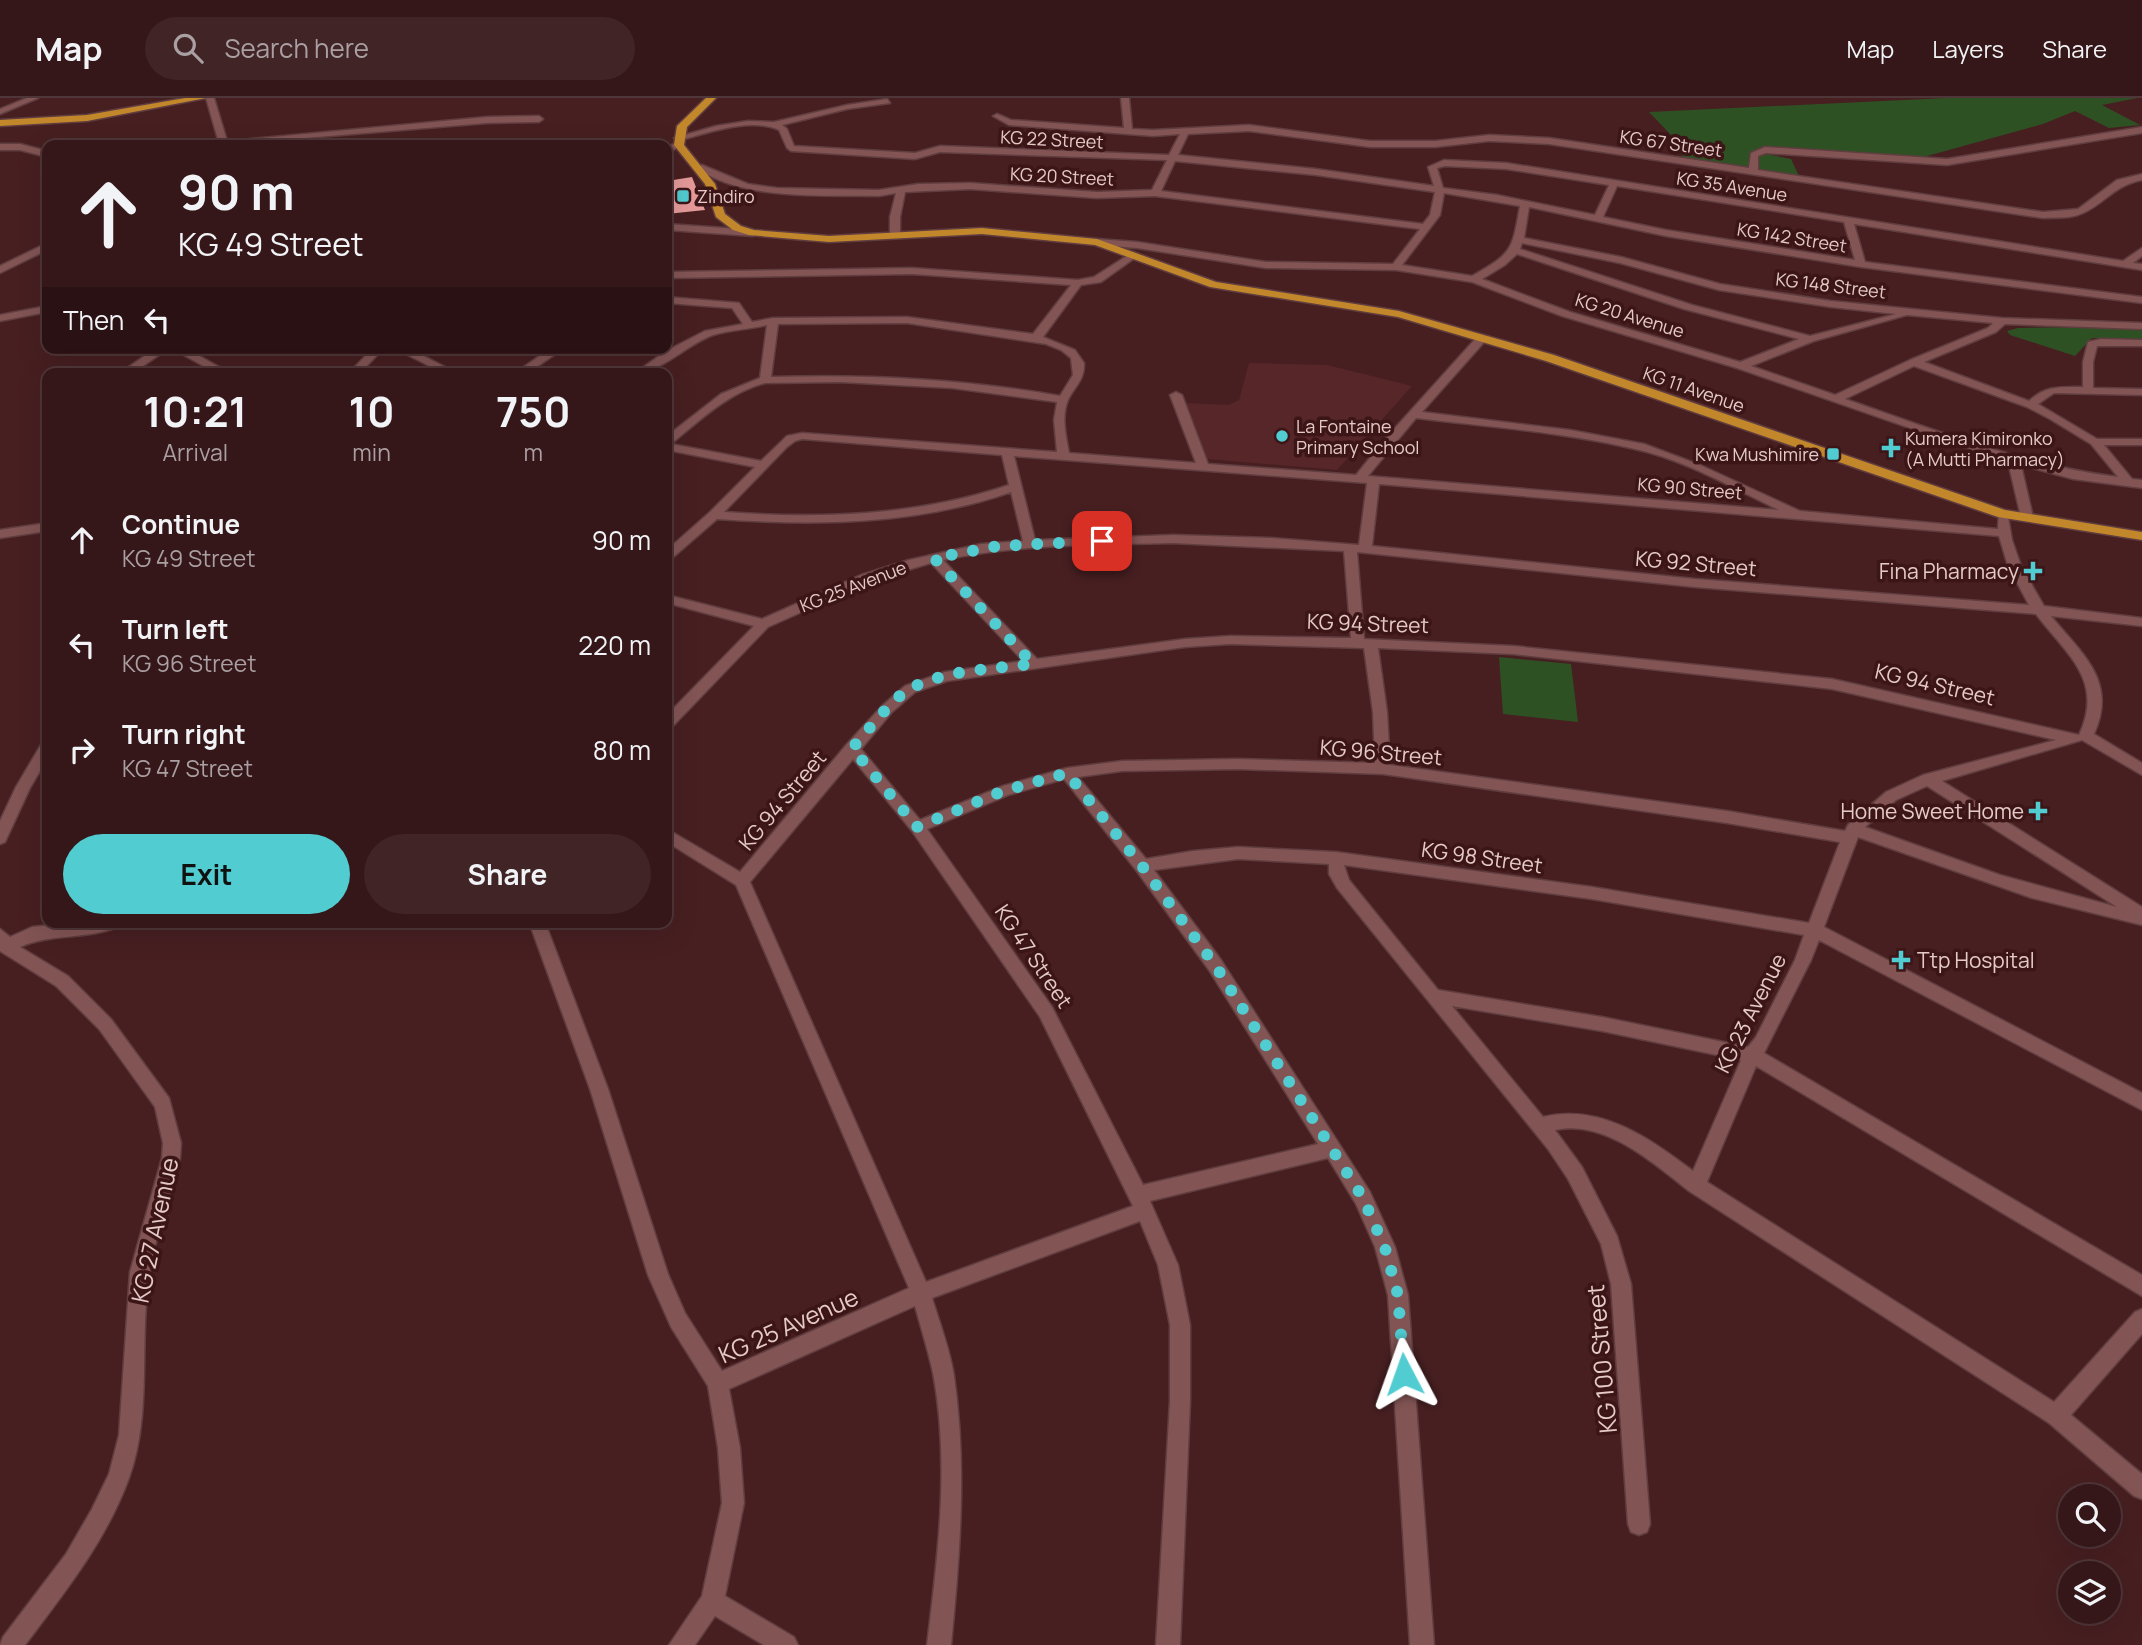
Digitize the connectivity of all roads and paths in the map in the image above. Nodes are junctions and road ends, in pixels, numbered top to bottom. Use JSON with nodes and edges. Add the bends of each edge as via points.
{"nodes":[{"id":1,"x":34,"y":98,"type":"edge"},
{"id":2,"x":201,"y":98,"type":"edge"},
{"id":3,"x":210,"y":98,"type":"edge"},
{"id":4,"x":711,"y":98,"type":"edge"},
{"id":5,"x":1125,"y":98,"type":"edge"},
{"id":6,"x":887,"y":102,"type":"dead end"},
{"id":7,"x":0,"y":103,"type":"edge"},
{"id":8,"x":11,"y":107,"type":"junction"},
{"id":9,"x":0,"y":112,"type":"edge"},
{"id":10,"x":997,"y":116,"type":"dead end"},
{"id":11,"x":539,"y":120,"type":"dead end"},
{"id":12,"x":0,"y":123,"type":"edge"},
{"id":13,"x":773,"y":125,"type":"junction"},
{"id":14,"x":2142,"y":130,"type":"edge"},
{"id":15,"x":1128,"y":131,"type":"junction"},
{"id":16,"x":1184,"y":134,"type":"junction"},
{"id":17,"x":222,"y":140,"type":"edge"},
{"id":18,"x":273,"y":140,"type":"edge"},
{"id":19,"x":678,"y":141,"type":"junction"},
{"id":20,"x":672,"y":146,"type":"edge"},
{"id":21,"x":0,"y":147,"type":"edge"},
{"id":22,"x":42,"y":153,"type":"edge"},
{"id":23,"x":1174,"y":158,"type":"junction"},
{"id":24,"x":699,"y":167,"type":"junction"},
{"id":25,"x":1753,"y":171,"type":"junction"},
{"id":26,"x":911,"y":174,"type":"dead end"},
{"id":27,"x":2142,"y":177,"type":"edge"},
{"id":28,"x":1614,"y":184,"type":"junction"},
{"id":29,"x":905,"y":189,"type":"junction"},
{"id":30,"x":1440,"y":191,"type":"junction"},
{"id":31,"x":1155,"y":193,"type":"junction"},
{"id":32,"x":1525,"y":204,"type":"junction"},
{"id":33,"x":1598,"y":218,"type":"junction"},
{"id":34,"x":1848,"y":220,"type":"junction"},
{"id":35,"x":672,"y":227,"type":"edge"},
{"id":36,"x":1425,"y":227,"type":"junction"},
{"id":37,"x":753,"y":233,"type":"junction"},
{"id":38,"x":895,"y":235,"type":"junction"},
{"id":39,"x":1521,"y":240,"type":"junction"},
{"id":40,"x":1097,"y":242,"type":"junction"},
{"id":41,"x":42,"y":249,"type":"edge"},
{"id":42,"x":1516,"y":251,"type":"junction"},
{"id":43,"x":2142,"y":251,"type":"edge"},
{"id":44,"x":1133,"y":255,"type":"junction"},
{"id":45,"x":1861,"y":264,"type":"junction"},
{"id":46,"x":2124,"y":265,"type":"junction"},
{"id":47,"x":1396,"y":267,"type":"junction"},
{"id":48,"x":2142,"y":267,"type":"edge"},
{"id":49,"x":0,"y":270,"type":"edge"},
{"id":50,"x":672,"y":275,"type":"edge"},
{"id":51,"x":1474,"y":279,"type":"junction"},
{"id":52,"x":1078,"y":283,"type":"junction"},
{"id":53,"x":672,"y":300,"type":"edge"},
{"id":54,"x":2142,"y":300,"type":"edge"},
{"id":55,"x":42,"y":310,"type":"edge"},
{"id":56,"x":1911,"y":312,"type":"junction"},
{"id":57,"x":0,"y":318,"type":"edge"},
{"id":58,"x":774,"y":321,"type":"junction"},
{"id":59,"x":2002,"y":321,"type":"junction"},
{"id":60,"x":749,"y":324,"type":"junction"},
{"id":61,"x":2142,"y":326,"type":"edge"},
{"id":62,"x":1036,"y":338,"type":"junction"},
{"id":63,"x":1482,"y":338,"type":"junction"},
{"id":64,"x":1810,"y":339,"type":"junction"},
{"id":65,"x":2142,"y":343,"type":"edge"},
{"id":66,"x":672,"y":353,"type":"edge"},
{"id":67,"x":155,"y":354,"type":"edge"},
{"id":68,"x":188,"y":354,"type":"edge"},
{"id":69,"x":373,"y":354,"type":"edge"},
{"id":70,"x":415,"y":354,"type":"edge"},
{"id":71,"x":424,"y":354,"type":"edge"},
{"id":72,"x":550,"y":354,"type":"edge"},
{"id":73,"x":671,"y":354,"type":"edge"},
{"id":74,"x":421,"y":356,"type":"junction"},
{"id":75,"x":1914,"y":362,"type":"junction"},
{"id":76,"x":1741,"y":366,"type":"junction"},
{"id":77,"x":133,"y":368,"type":"edge"},
{"id":78,"x":215,"y":368,"type":"edge"},
{"id":79,"x":359,"y":368,"type":"edge"},
{"id":80,"x":443,"y":368,"type":"edge"},
{"id":81,"x":528,"y":368,"type":"edge"},
{"id":82,"x":648,"y":368,"type":"edge"},
{"id":83,"x":765,"y":380,"type":"junction"},
{"id":84,"x":2088,"y":389,"type":"junction"},
{"id":85,"x":2142,"y":392,"type":"edge"},
{"id":86,"x":1176,"y":395,"type":"dead end"},
{"id":87,"x":1836,"y":399,"type":"junction"},
{"id":88,"x":1063,"y":400,"type":"junction"},
{"id":89,"x":2031,"y":405,"type":"junction"},
{"id":90,"x":1413,"y":414,"type":"junction"},
{"id":91,"x":672,"y":440,"type":"edge"},
{"id":92,"x":2095,"y":442,"type":"junction"},
{"id":93,"x":2142,"y":442,"type":"edge"},
{"id":94,"x":672,"y":445,"type":"edge"},
{"id":95,"x":1007,"y":451,"type":"junction"},
{"id":96,"x":1063,"y":454,"type":"junction"},
{"id":97,"x":2014,"y":461,"type":"junction"},
{"id":98,"x":764,"y":465,"type":"junction"},
{"id":99,"x":1203,"y":465,"type":"junction"},
{"id":100,"x":1367,"y":479,"type":"junction"},
{"id":101,"x":2136,"y":484,"type":"edge"},
{"id":102,"x":1017,"y":485,"type":"junction"},
{"id":103,"x":2003,"y":514,"type":"junction"},
{"id":104,"x":714,"y":515,"type":"junction"},
{"id":105,"x":1805,"y":516,"type":"junction"},
{"id":106,"x":2027,"y":517,"type":"junction"},
{"id":107,"x":42,"y":528,"type":"edge"},
{"id":108,"x":2003,"y":533,"type":"junction"},
{"id":109,"x":0,"y":534,"type":"edge"},
{"id":110,"x":2142,"y":536,"type":"edge"},
{"id":111,"x":1031,"y":544,"type":"junction"},
{"id":112,"x":1350,"y":548,"type":"junction"},
{"id":113,"x":1365,"y":549,"type":"junction"},
{"id":114,"x":672,"y":552,"type":"edge"},
{"id":115,"x":934,"y":558,"type":"junction"},
{"id":116,"x":672,"y":600,"type":"edge"},
{"id":117,"x":2039,"y":610,"type":"junction"},
{"id":118,"x":2142,"y":622,"type":"edge"},
{"id":119,"x":763,"y":624,"type":"junction"},
{"id":120,"x":1364,"y":643,"type":"junction"},
{"id":121,"x":1033,"y":664,"type":"junction"},
{"id":122,"x":672,"y":718,"type":"edge"},
{"id":123,"x":2081,"y":737,"type":"junction"},
{"id":124,"x":852,"y":748,"type":"junction"},
{"id":125,"x":42,"y":755,"type":"edge"},
{"id":126,"x":1383,"y":769,"type":"junction"},
{"id":127,"x":2142,"y":770,"type":"edge"},
{"id":128,"x":1067,"y":773,"type":"junction"},
{"id":129,"x":1928,"y":779,"type":"junction"},
{"id":130,"x":917,"y":827,"type":"junction"},
{"id":131,"x":1851,"y":833,"type":"junction"},
{"id":132,"x":0,"y":838,"type":"edge"},
{"id":133,"x":672,"y":838,"type":"edge"},
{"id":134,"x":1336,"y":858,"type":"junction"},
{"id":135,"x":1142,"y":866,"type":"junction"},
{"id":136,"x":742,"y":881,"type":"junction"},
{"id":137,"x":2142,"y":917,"type":"edge"},
{"id":138,"x":84,"y":928,"type":"edge"},
{"id":139,"x":539,"y":928,"type":"edge"},
{"id":140,"x":1815,"y":930,"type":"junction"},
{"id":141,"x":2,"y":941,"type":"edge"},
{"id":142,"x":1434,"y":996,"type":"junction"},
{"id":143,"x":1752,"y":1055,"type":"junction"},
{"id":144,"x":2142,"y":1102,"type":"edge"},
{"id":145,"x":1539,"y":1126,"type":"junction"},
{"id":146,"x":1332,"y":1149,"type":"junction"},
{"id":147,"x":1696,"y":1185,"type":"junction"},
{"id":148,"x":1142,"y":1203,"type":"junction"},
{"id":149,"x":2142,"y":1286,"type":"edge"},
{"id":150,"x":921,"y":1293,"type":"junction"},
{"id":151,"x":2142,"y":1319,"type":"edge"},
{"id":152,"x":718,"y":1383,"type":"junction"},
{"id":153,"x":2056,"y":1416,"type":"junction"},
{"id":154,"x":2142,"y":1488,"type":"edge"},
{"id":155,"x":1639,"y":1524,"type":"dead end"},
{"id":156,"x":712,"y":1601,"type":"junction"},
{"id":157,"x":8,"y":1641,"type":"edge"},
{"id":158,"x":681,"y":1645,"type":"edge"},
{"id":159,"x":786,"y":1645,"type":"edge"},
{"id":160,"x":939,"y":1645,"type":"edge"},
{"id":161,"x":1168,"y":1645,"type":"edge"},
{"id":162,"x":1422,"y":1645,"type":"edge"}],
"edges":[{"from":1,"to":8,"type":"street"},
{"from":2,"to":12,"type":"main road","via":[[87,118]]},
{"from":3,"to":17,"type":"street"},
{"from":4,"to":19,"type":"main road","via":[[682,126]]},
{"from":5,"to":15,"type":"street"},
{"from":6,"to":13,"type":"street"},
{"from":7,"to":8,"type":"street"},
{"from":8,"to":9,"type":"street"},
{"from":10,"to":15,"type":"street","name":"KG 67 Street","via":[[1009,122]]},
{"from":11,"to":18,"type":"street","via":[[487,120]]},
{"from":13,"to":19,"type":"street","via":[[734,125]]},
{"from":13,"to":23,"type":"street","name":"KG 22 Street","via":[[783,129],[791,148],[816,152],[915,156],[940,149]]},
{"from":14,"to":25,"type":"street","via":[[1947,162],[1765,150],[1754,155]]},
{"from":15,"to":16,"type":"street","name":"KG 67 Street"},
{"from":16,"to":23,"type":"street"},
{"from":16,"to":25,"type":"street","name":"KG 67 Street","via":[[1249,128],[1380,144],[1533,140]]},
{"from":19,"to":20,"type":"street"},
{"from":19,"to":24,"type":"main road"},
{"from":21,"to":22,"type":"street"},
{"from":23,"to":30,"type":"street","name":"KG 22 Street","via":[[1316,172]]},
{"from":23,"to":31,"type":"street"},
{"from":24,"to":29,"type":"street","name":"KG 20 Street","via":[[746,186],[777,191],[879,193]]},
{"from":24,"to":37,"type":"main road","via":[[720,215]]},
{"from":25,"to":27,"type":"street","name":"KG 67 Street","via":[[2056,215],[2081,211],[2120,183]]},
{"from":26,"to":29,"type":"street"},
{"from":28,"to":30,"type":"street","name":"KG 35 Avenue","via":[[1498,165],[1444,163],[1432,167]]},
{"from":28,"to":33,"type":"street"},
{"from":28,"to":34,"type":"street","name":"KG 35 Avenue"},
{"from":29,"to":31,"type":"street","name":"KG 20 Street","via":[[970,186],[1097,195]]},
{"from":29,"to":38,"type":"street","via":[[894,217]]},
{"from":30,"to":32,"type":"street","name":"KG 142 Street"},
{"from":30,"to":36,"type":"street","name":"KG 35 Avenue","via":[[1435,215]]},
{"from":31,"to":36,"type":"street","name":"KG 20 Street"},
{"from":32,"to":33,"type":"street","name":"KG 142 Street"},
{"from":32,"to":39,"type":"street"},
{"from":33,"to":45,"type":"street","name":"KG 142 Street"},
{"from":34,"to":45,"type":"street"},
{"from":34,"to":46,"type":"street","name":"KG 35 Avenue"},
{"from":35,"to":37,"type":"street"},
{"from":36,"to":47,"type":"street","name":"KG 35 Avenue"},
{"from":37,"to":38,"type":"main road","name":"KG 11 Avenue","via":[[829,239]]},
{"from":38,"to":40,"type":"main road","name":"KG 11 Avenue","via":[[982,231]]},
{"from":39,"to":42,"type":"street"},
{"from":39,"to":56,"type":"street","name":"KG 148 Street","via":[[1621,260],[1719,287]]},
{"from":40,"to":44,"type":"main road","name":"KG 11 Avenue"},
{"from":40,"to":47,"type":"street","name":"KG 20 Avenue","via":[[1266,265]]},
{"from":41,"to":49,"type":"street"},
{"from":42,"to":51,"type":"street"},
{"from":42,"to":64,"type":"street","via":[[1688,307]]},
{"from":43,"to":46,"type":"street"},
{"from":44,"to":52,"type":"street","via":[[1097,280]]},
{"from":44,"to":63,"type":"main road","name":"KG 11 Avenue","via":[[1204,282],[1367,308]]},
{"from":45,"to":54,"type":"street","name":"KG 142 Street"},
{"from":46,"to":48,"type":"street","name":"KG 35 Avenue"},
{"from":47,"to":51,"type":"street","name":"KG 20 Avenue"},
{"from":50,"to":52,"type":"street","via":[[912,271]]},
{"from":51,"to":76,"type":"street","name":"KG 20 Avenue","via":[[1600,325]]},
{"from":52,"to":62,"type":"street"},
{"from":53,"to":60,"type":"street","via":[[735,305]]},
{"from":55,"to":57,"type":"street"},
{"from":56,"to":59,"type":"street","name":"KG 148 Street"},
{"from":56,"to":64,"type":"street"},
{"from":58,"to":60,"type":"street"},
{"from":58,"to":62,"type":"street","via":[[908,320]]},
{"from":58,"to":83,"type":"street"},
{"from":59,"to":61,"type":"street","name":"KG 148 Street"},
{"from":59,"to":75,"type":"street","via":[[1985,333]]},
{"from":60,"to":66,"type":"street","via":[[697,338]]},
{"from":62,"to":88,"type":"street","via":[[1068,349],[1079,363],[1077,378]]},
{"from":63,"to":90,"type":"street"},
{"from":63,"to":103,"type":"main road","name":"KG 11 Avenue"},
{"from":64,"to":76,"type":"street"},
{"from":65,"to":84,"type":"street","via":[[2091,344]]},
{"from":67,"to":77,"type":"street"},
{"from":68,"to":78,"type":"street"},
{"from":69,"to":79,"type":"street"},
{"from":70,"to":74,"type":"street"},
{"from":71,"to":74,"type":"street"},
{"from":72,"to":81,"type":"street"},
{"from":73,"to":82,"type":"street"},
{"from":74,"to":80,"type":"street"},
{"from":75,"to":87,"type":"street"},
{"from":75,"to":89,"type":"street"},
{"from":76,"to":87,"type":"street","name":"KG 20 Avenue"},
{"from":83,"to":88,"type":"street","via":[[962,384]]},
{"from":83,"to":91,"type":"street","via":[[727,395]]},
{"from":84,"to":85,"type":"street"},
{"from":84,"to":89,"type":"street","via":[[2052,390]]},
{"from":86,"to":99,"type":"street"},
{"from":87,"to":97,"type":"street","name":"KG 20 Avenue"},
{"from":88,"to":96,"type":"street","via":[[1059,421]]},
{"from":89,"to":92,"type":"street"},
{"from":90,"to":100,"type":"street"},
{"from":90,"to":105,"type":"street","via":[[1640,446]]},
{"from":92,"to":93,"type":"street"},
{"from":92,"to":101,"type":"street"},
{"from":94,"to":98,"type":"street"},
{"from":95,"to":96,"type":"street"},
{"from":95,"to":98,"type":"street","via":[[796,436]]},
{"from":95,"to":102,"type":"street"},
{"from":96,"to":99,"type":"street","name":"KG 90 Street"},
{"from":97,"to":101,"type":"street","name":"KG 20 Avenue"},
{"from":97,"to":106,"type":"street"},
{"from":98,"to":104,"type":"street"},
{"from":99,"to":100,"type":"street","name":"KG 90 Street"},
{"from":100,"to":105,"type":"street","name":"KG 90 Street"},
{"from":100,"to":113,"type":"street"},
{"from":102,"to":104,"type":"street","via":[[965,503],[861,515],[784,520]]},
{"from":102,"to":111,"type":"street"},
{"from":103,"to":106,"type":"main road","name":"KG 11 Avenue"},
{"from":103,"to":108,"type":"street"},
{"from":104,"to":114,"type":"street"},
{"from":105,"to":108,"type":"street","name":"KG 90 Street"},
{"from":106,"to":110,"type":"main road","name":"KG 11 Avenue"},
{"from":107,"to":109,"type":"street"},
{"from":108,"to":117,"type":"street"},
{"from":111,"to":112,"type":"street","name":"KG 25 Avenue","via":[[1218,539]]},
{"from":111,"to":115,"type":"street","name":"KG 25 Avenue"},
{"from":112,"to":113,"type":"street","name":"KG 92 Street"},
{"from":112,"to":120,"type":"street"},
{"from":113,"to":117,"type":"street","name":"KG 92 Street","via":[[1695,583]]},
{"from":115,"to":119,"type":"street","name":"KG 25 Avenue","via":[[866,578]]},
{"from":115,"to":121,"type":"street"},
{"from":116,"to":119,"type":"street"},
{"from":117,"to":118,"type":"street","name":"KG 92 Street"},
{"from":117,"to":123,"type":"street","via":[[2075,653],[2096,698],[2095,711]]},
{"from":119,"to":122,"type":"street","name":"KG 25 Avenue"},
{"from":120,"to":121,"type":"street","name":"KG 94 Street","via":[[1219,641]]},
{"from":120,"to":123,"type":"street","name":"KG 94 Street","via":[[1513,650],[1832,684]]},
{"from":120,"to":126,"type":"street","via":[[1380,712]]},
{"from":121,"to":124,"type":"street","name":"KG 94 Street","via":[[923,683],[901,695]]},
{"from":123,"to":127,"type":"street","name":"KG 94 Street"},
{"from":123,"to":129,"type":"street","name":"KG 23 Avenue"},
{"from":124,"to":130,"type":"street","name":"KG 47 Street"},
{"from":124,"to":136,"type":"street","name":"KG 94 Street"},
{"from":125,"to":132,"type":"street"},
{"from":126,"to":128,"type":"street","name":"KG 96 Street","via":[[1169,764]]},
{"from":126,"to":131,"type":"street","name":"KG 96 Street"},
{"from":128,"to":130,"type":"street","name":"KG 96 Street","via":[[1003,791]]},
{"from":128,"to":135,"type":"street"},
{"from":129,"to":131,"type":"street","name":"KG 23 Avenue","via":[[1891,796]]},
{"from":129,"to":137,"type":"street"},
{"from":130,"to":148,"type":"street","name":"KG 47 Street","via":[[1046,1012]]},
{"from":131,"to":137,"type":"street","name":"KG 96 Street","via":[[2032,892]]},
{"from":131,"to":140,"type":"street","name":"KG 23 Avenue"},
{"from":133,"to":136,"type":"street"},
{"from":134,"to":135,"type":"street","name":"KG 98 Street","via":[[1238,853]]},
{"from":134,"to":140,"type":"street","name":"KG 98 Street"},
{"from":134,"to":142,"type":"street","name":"KG 100 Street","via":[[1343,884]]},
{"from":135,"to":146,"type":"street","via":[[1215,965]]},
{"from":136,"to":150,"type":"street"},
{"from":138,"to":141,"type":"street"},
{"from":139,"to":152,"type":"street","name":"KG 25 Avenue","via":[[599,1089],[658,1275],[678,1320]]},
{"from":140,"to":143,"type":"street","name":"KG 23 Avenue"},
{"from":140,"to":144,"type":"street","name":"KG 98 Street"},
{"from":141,"to":157,"type":"street","name":"KG 27 Avenue","via":[[62,981],[105,1024],[163,1104],[172,1143],[140,1272],[130,1435],[120,1476],[74,1562]]},
{"from":142,"to":143,"type":"street"},
{"from":142,"to":145,"type":"street","name":"KG 100 Street"},
{"from":143,"to":147,"type":"street","name":"KG 23 Avenue"},
{"from":143,"to":149,"type":"street"},
{"from":145,"to":147,"type":"street","via":[[1564,1119],[1597,1124],[1642,1145]]},
{"from":145,"to":155,"type":"street","name":"KG 100 Street","via":[[1593,1204],[1621,1284]]},
{"from":146,"to":148,"type":"street","name":"KG 25 Avenue"},
{"from":146,"to":162,"type":"street","via":[[1363,1198],[1385,1248],[1398,1295]]},
{"from":147,"to":153,"type":"street"},
{"from":148,"to":150,"type":"street","name":"KG 25 Avenue"},
{"from":148,"to":161,"type":"street","name":"KG 47 Street","via":[[1168,1265],[1180,1325]]},
{"from":150,"to":152,"type":"street","name":"KG 25 Avenue"},
{"from":150,"to":160,"type":"street","via":[[943,1373],[951,1440],[950,1556]]},
{"from":151,"to":153,"type":"street"},
{"from":152,"to":156,"type":"street","via":[[733,1503]]},
{"from":153,"to":154,"type":"street"},
{"from":156,"to":158,"type":"street"},
{"from":156,"to":159,"type":"street"}]}
